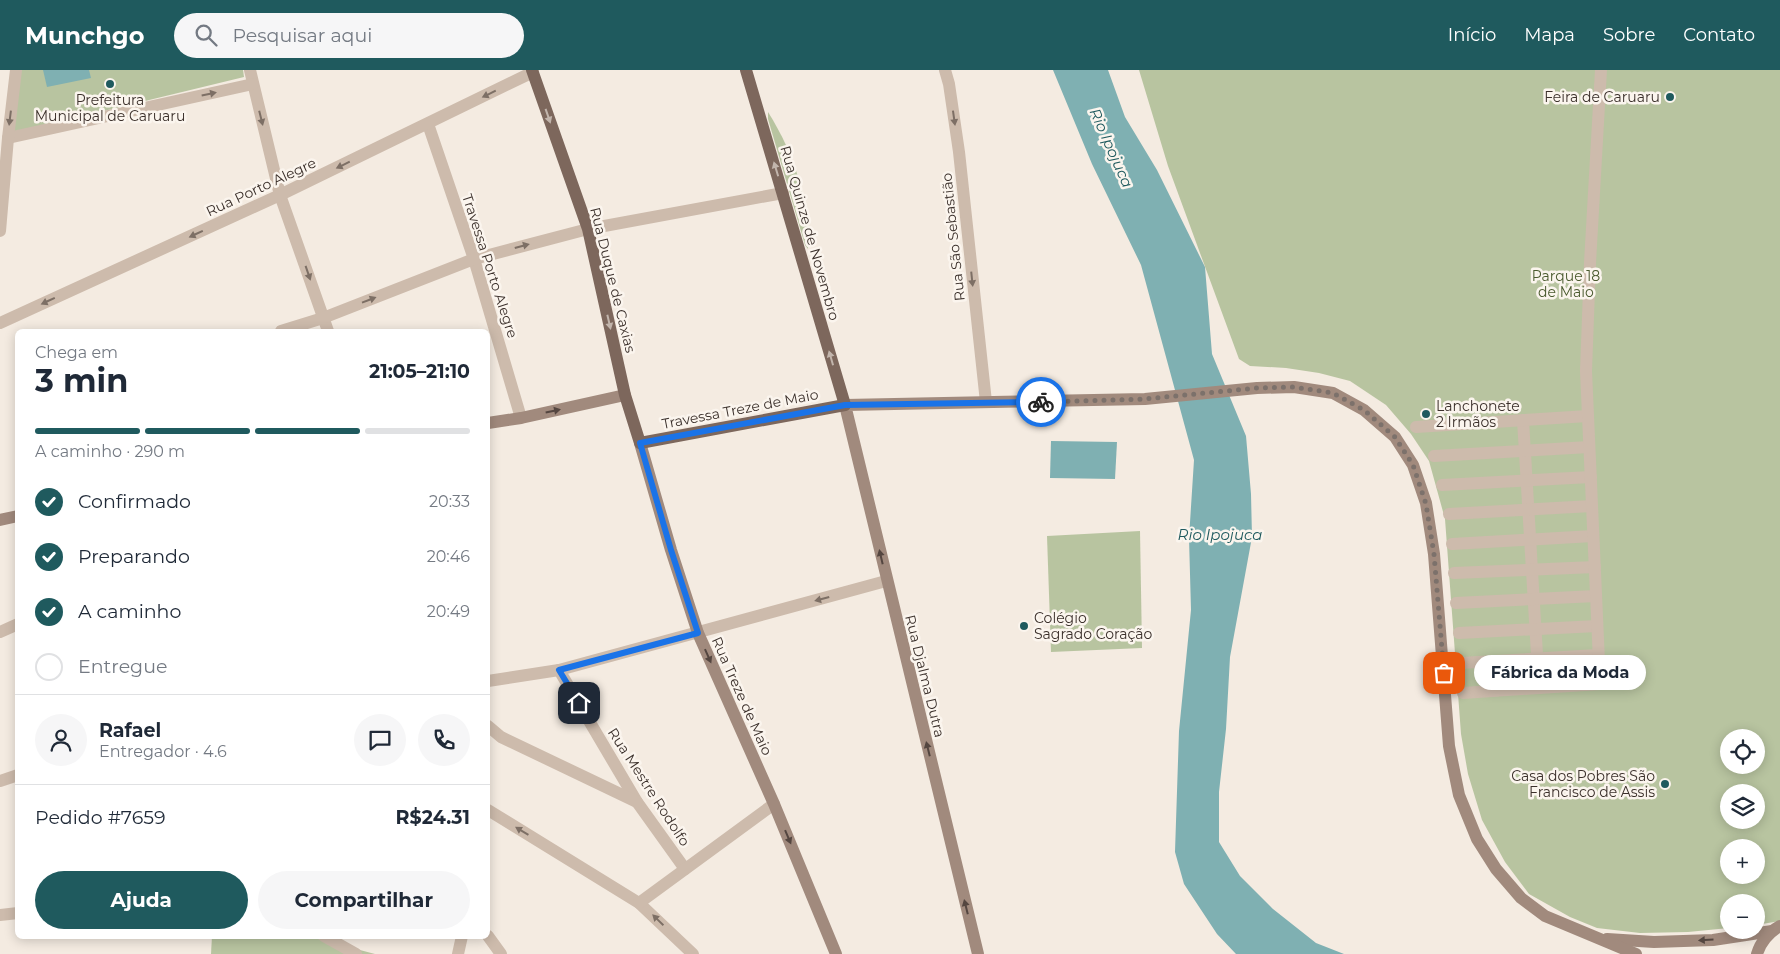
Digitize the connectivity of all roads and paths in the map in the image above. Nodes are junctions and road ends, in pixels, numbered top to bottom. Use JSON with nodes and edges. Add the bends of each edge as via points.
{"nodes":[{"id":1,"x":16,"y":70,"type":"edge"},
{"id":2,"x":250,"y":70,"type":"edge"},
{"id":3,"x":746,"y":70,"type":"edge"},
{"id":4,"x":945,"y":70,"type":"edge"},
{"id":5,"x":1601,"y":70,"type":"edge"},
{"id":6,"x":533,"y":71,"type":"edge"},
{"id":7,"x":253,"y":84,"type":"junction"},
{"id":8,"x":428,"y":124,"type":"junction"},
{"id":9,"x":8,"y":138,"type":"junction"},
{"id":10,"x":783,"y":193,"type":"junction"},
{"id":11,"x":280,"y":195,"type":"junction"},
{"id":12,"x":588,"y":229,"type":"junction"},
{"id":13,"x":0,"y":231,"type":"edge"},
{"id":14,"x":474,"y":259,"type":"junction"},
{"id":15,"x":323,"y":318,"type":"junction"},
{"id":16,"x":0,"y":324,"type":"edge"},
{"id":17,"x":287,"y":329,"type":"edge"},
{"id":18,"x":327,"y":329,"type":"edge"},
{"id":19,"x":626,"y":395,"type":"junction"},
{"id":20,"x":986,"y":402,"type":"junction"},
{"id":21,"x":845,"y":405,"type":"junction"},
{"id":22,"x":1588,"y":416,"type":"junction"},
{"id":23,"x":521,"y":418,"type":"junction"},
{"id":24,"x":1523,"y":420,"type":"junction"},
{"id":25,"x":490,"y":424,"type":"edge"},
{"id":26,"x":1416,"y":427,"type":"dead end"},
{"id":27,"x":640,"y":443,"type":"junction"},
{"id":28,"x":1589,"y":447,"type":"junction"},
{"id":29,"x":1526,"y":450,"type":"junction"},
{"id":30,"x":1434,"y":456,"type":"dead end"},
{"id":31,"x":1591,"y":477,"type":"junction"},
{"id":32,"x":1527,"y":480,"type":"junction"},
{"id":33,"x":1442,"y":485,"type":"dead end"},
{"id":34,"x":1592,"y":506,"type":"junction"},
{"id":35,"x":1529,"y":510,"type":"junction"},
{"id":36,"x":1449,"y":514,"type":"dead end"},
{"id":37,"x":15,"y":517,"type":"edge"},
{"id":38,"x":0,"y":520,"type":"edge"},
{"id":39,"x":1593,"y":536,"type":"junction"},
{"id":40,"x":1531,"y":540,"type":"junction"},
{"id":41,"x":1452,"y":544,"type":"dead end"},
{"id":42,"x":1594,"y":566,"type":"junction"},
{"id":43,"x":1532,"y":570,"type":"junction"},
{"id":44,"x":1454,"y":573,"type":"dead end"},
{"id":45,"x":886,"y":581,"type":"junction"},
{"id":46,"x":1596,"y":596,"type":"junction"},
{"id":47,"x":1534,"y":599,"type":"junction"},
{"id":48,"x":1456,"y":604,"type":"dead end"},
{"id":49,"x":15,"y":625,"type":"edge"},
{"id":50,"x":1597,"y":626,"type":"junction"},
{"id":51,"x":1536,"y":629,"type":"junction"},
{"id":52,"x":0,"y":632,"type":"edge"},
{"id":53,"x":698,"y":633,"type":"junction"},
{"id":54,"x":1458,"y":633,"type":"dead end"},
{"id":55,"x":1598,"y":656,"type":"junction"},
{"id":56,"x":1537,"y":659,"type":"junction"},
{"id":57,"x":1461,"y":663,"type":"dead end"},
{"id":58,"x":559,"y":670,"type":"junction"},
{"id":59,"x":490,"y":681,"type":"edge"},
{"id":60,"x":1539,"y":688,"type":"junction"},
{"id":61,"x":1463,"y":693,"type":"dead end"},
{"id":62,"x":490,"y":728,"type":"edge"},
{"id":63,"x":15,"y":776,"type":"edge"},
{"id":64,"x":0,"y":781,"type":"edge"},
{"id":65,"x":637,"y":802,"type":"junction"},
{"id":66,"x":774,"y":804,"type":"junction"},
{"id":67,"x":490,"y":811,"type":"edge"},
{"id":68,"x":685,"y":869,"type":"junction"},
{"id":69,"x":639,"y":903,"type":"junction"},
{"id":70,"x":15,"y":912,"type":"edge"},
{"id":71,"x":0,"y":915,"type":"edge"},
{"id":72,"x":1776,"y":929,"type":"edge"},
{"id":73,"x":1595,"y":938,"type":"junction"},
{"id":74,"x":329,"y":939,"type":"edge"},
{"id":75,"x":461,"y":939,"type":"edge"},
{"id":76,"x":490,"y":939,"type":"edge"},
{"id":77,"x":356,"y":954,"type":"edge"},
{"id":78,"x":458,"y":954,"type":"edge"},
{"id":79,"x":501,"y":954,"type":"edge"},
{"id":80,"x":693,"y":954,"type":"edge"},
{"id":81,"x":836,"y":954,"type":"edge"},
{"id":82,"x":978,"y":954,"type":"edge"},
{"id":83,"x":1636,"y":954,"type":"edge"},
{"id":84,"x":1757,"y":954,"type":"edge"}],
"edges":[{"from":1,"to":9,"type":"street","one_way":true},
{"from":2,"to":7,"type":"street"},
{"from":10,"to":3,"type":"main road","name":"Rua Quinze de Novembro","one_way":true},
{"from":4,"to":20,"type":"street","name":"Rua São Sebastião","one_way":true,"via":[[959,152]]},
{"from":5,"to":22,"type":"street","via":[[1590,264],[1586,371]]},
{"from":6,"to":8,"type":"street","name":"Rua Porto Alegre","one_way":true},
{"from":6,"to":12,"type":"main road","name":"Rua Duque de Caxias","one_way":true},
{"from":9,"to":7,"type":"street","one_way":true},
{"from":7,"to":11,"type":"street","one_way":true},
{"from":8,"to":11,"type":"street","name":"Rua Porto Alegre","one_way":true},
{"from":8,"to":14,"type":"street","name":"Travessa Porto Alegre"},
{"from":9,"to":13,"type":"street"},
{"from":10,"to":12,"type":"street"},
{"from":21,"to":10,"type":"main road","name":"Rua Quinze de Novembro","one_way":true},
{"from":11,"to":15,"type":"street","one_way":true},
{"from":11,"to":16,"type":"street","name":"Rua Porto Alegre","one_way":true},
{"from":14,"to":12,"type":"street","one_way":true},
{"from":12,"to":19,"type":"main road","name":"Rua Duque de Caxias","one_way":true},
{"from":15,"to":14,"type":"street","one_way":true},
{"from":14,"to":23,"type":"street","name":"Travessa Porto Alegre"},
{"from":15,"to":17,"type":"street"},
{"from":15,"to":18,"type":"street"},
{"from":23,"to":19,"type":"street","one_way":true},
{"from":19,"to":27,"type":"main road","name":"Rua Duque de Caxias"},
{"from":20,"to":21,"type":"street"},
{"from":20,"to":73,"type":"street","via":[[1148,399],[1294,387],[1333,393],[1364,410],[1395,437],[1413,465],[1426,504],[1434,554],[1449,746],[1459,795],[1477,839],[1496,869],[1521,898],[1546,916]]},
{"from":21,"to":27,"type":"main road","name":"Travessa Treze de Maio"},
{"from":45,"to":21,"type":"street","name":"Rua Djalma Dutra","one_way":true},
{"from":22,"to":24,"type":"street"},
{"from":22,"to":28,"type":"street"},
{"from":23,"to":25,"type":"street"},
{"from":24,"to":26,"type":"street"},
{"from":24,"to":29,"type":"street"},
{"from":27,"to":53,"type":"street","name":"Rua Treze de Maio"},
{"from":28,"to":29,"type":"street"},
{"from":28,"to":31,"type":"street"},
{"from":29,"to":30,"type":"street"},
{"from":29,"to":32,"type":"street"},
{"from":31,"to":32,"type":"street"},
{"from":31,"to":34,"type":"street"},
{"from":32,"to":33,"type":"street"},
{"from":32,"to":35,"type":"street"},
{"from":34,"to":35,"type":"street"},
{"from":34,"to":39,"type":"street"},
{"from":35,"to":36,"type":"street"},
{"from":35,"to":40,"type":"street"},
{"from":37,"to":38,"type":"street"},
{"from":39,"to":40,"type":"street"},
{"from":39,"to":42,"type":"street"},
{"from":40,"to":41,"type":"street"},
{"from":40,"to":43,"type":"street"},
{"from":42,"to":43,"type":"street"},
{"from":42,"to":46,"type":"street"},
{"from":43,"to":44,"type":"street"},
{"from":43,"to":47,"type":"street"},
{"from":45,"to":53,"type":"street","one_way":true},
{"from":82,"to":45,"type":"street","name":"Rua Djalma Dutra","one_way":true},
{"from":46,"to":47,"type":"street"},
{"from":46,"to":50,"type":"street"},
{"from":47,"to":48,"type":"street"},
{"from":47,"to":51,"type":"street"},
{"from":49,"to":52,"type":"street"},
{"from":50,"to":51,"type":"street"},
{"from":50,"to":55,"type":"street"},
{"from":51,"to":54,"type":"street"},
{"from":51,"to":56,"type":"street"},
{"from":53,"to":58,"type":"street"},
{"from":53,"to":66,"type":"street","name":"Rua Treze de Maio","one_way":true},
{"from":55,"to":56,"type":"street"},
{"from":55,"to":60,"type":"street","via":[[1600,684]]},
{"from":56,"to":57,"type":"street"},
{"from":56,"to":60,"type":"street"},
{"from":58,"to":59,"type":"street"},
{"from":58,"to":65,"type":"street","name":"Rua Mestre Rodolfo"},
{"from":60,"to":61,"type":"street"},
{"from":62,"to":65,"type":"street","via":[[501,737]]},
{"from":63,"to":64,"type":"street"},
{"from":65,"to":68,"type":"street","name":"Rua Mestre Rodolfo"},
{"from":66,"to":68,"type":"street"},
{"from":66,"to":81,"type":"street","name":"Rua Treze de Maio","one_way":true},
{"from":69,"to":67,"type":"street","one_way":true},
{"from":68,"to":69,"type":"street"},
{"from":80,"to":69,"type":"street","one_way":true},
{"from":70,"to":71,"type":"street"},
{"from":72,"to":73,"type":"street","one_way":true,"via":[[1713,940],[1654,942]]},
{"from":72,"to":84,"type":"street","via":[[1763,940]]},
{"from":73,"to":83,"type":"street"},
{"from":74,"to":77,"type":"street"},
{"from":75,"to":78,"type":"street"},
{"from":76,"to":79,"type":"street"}]}
